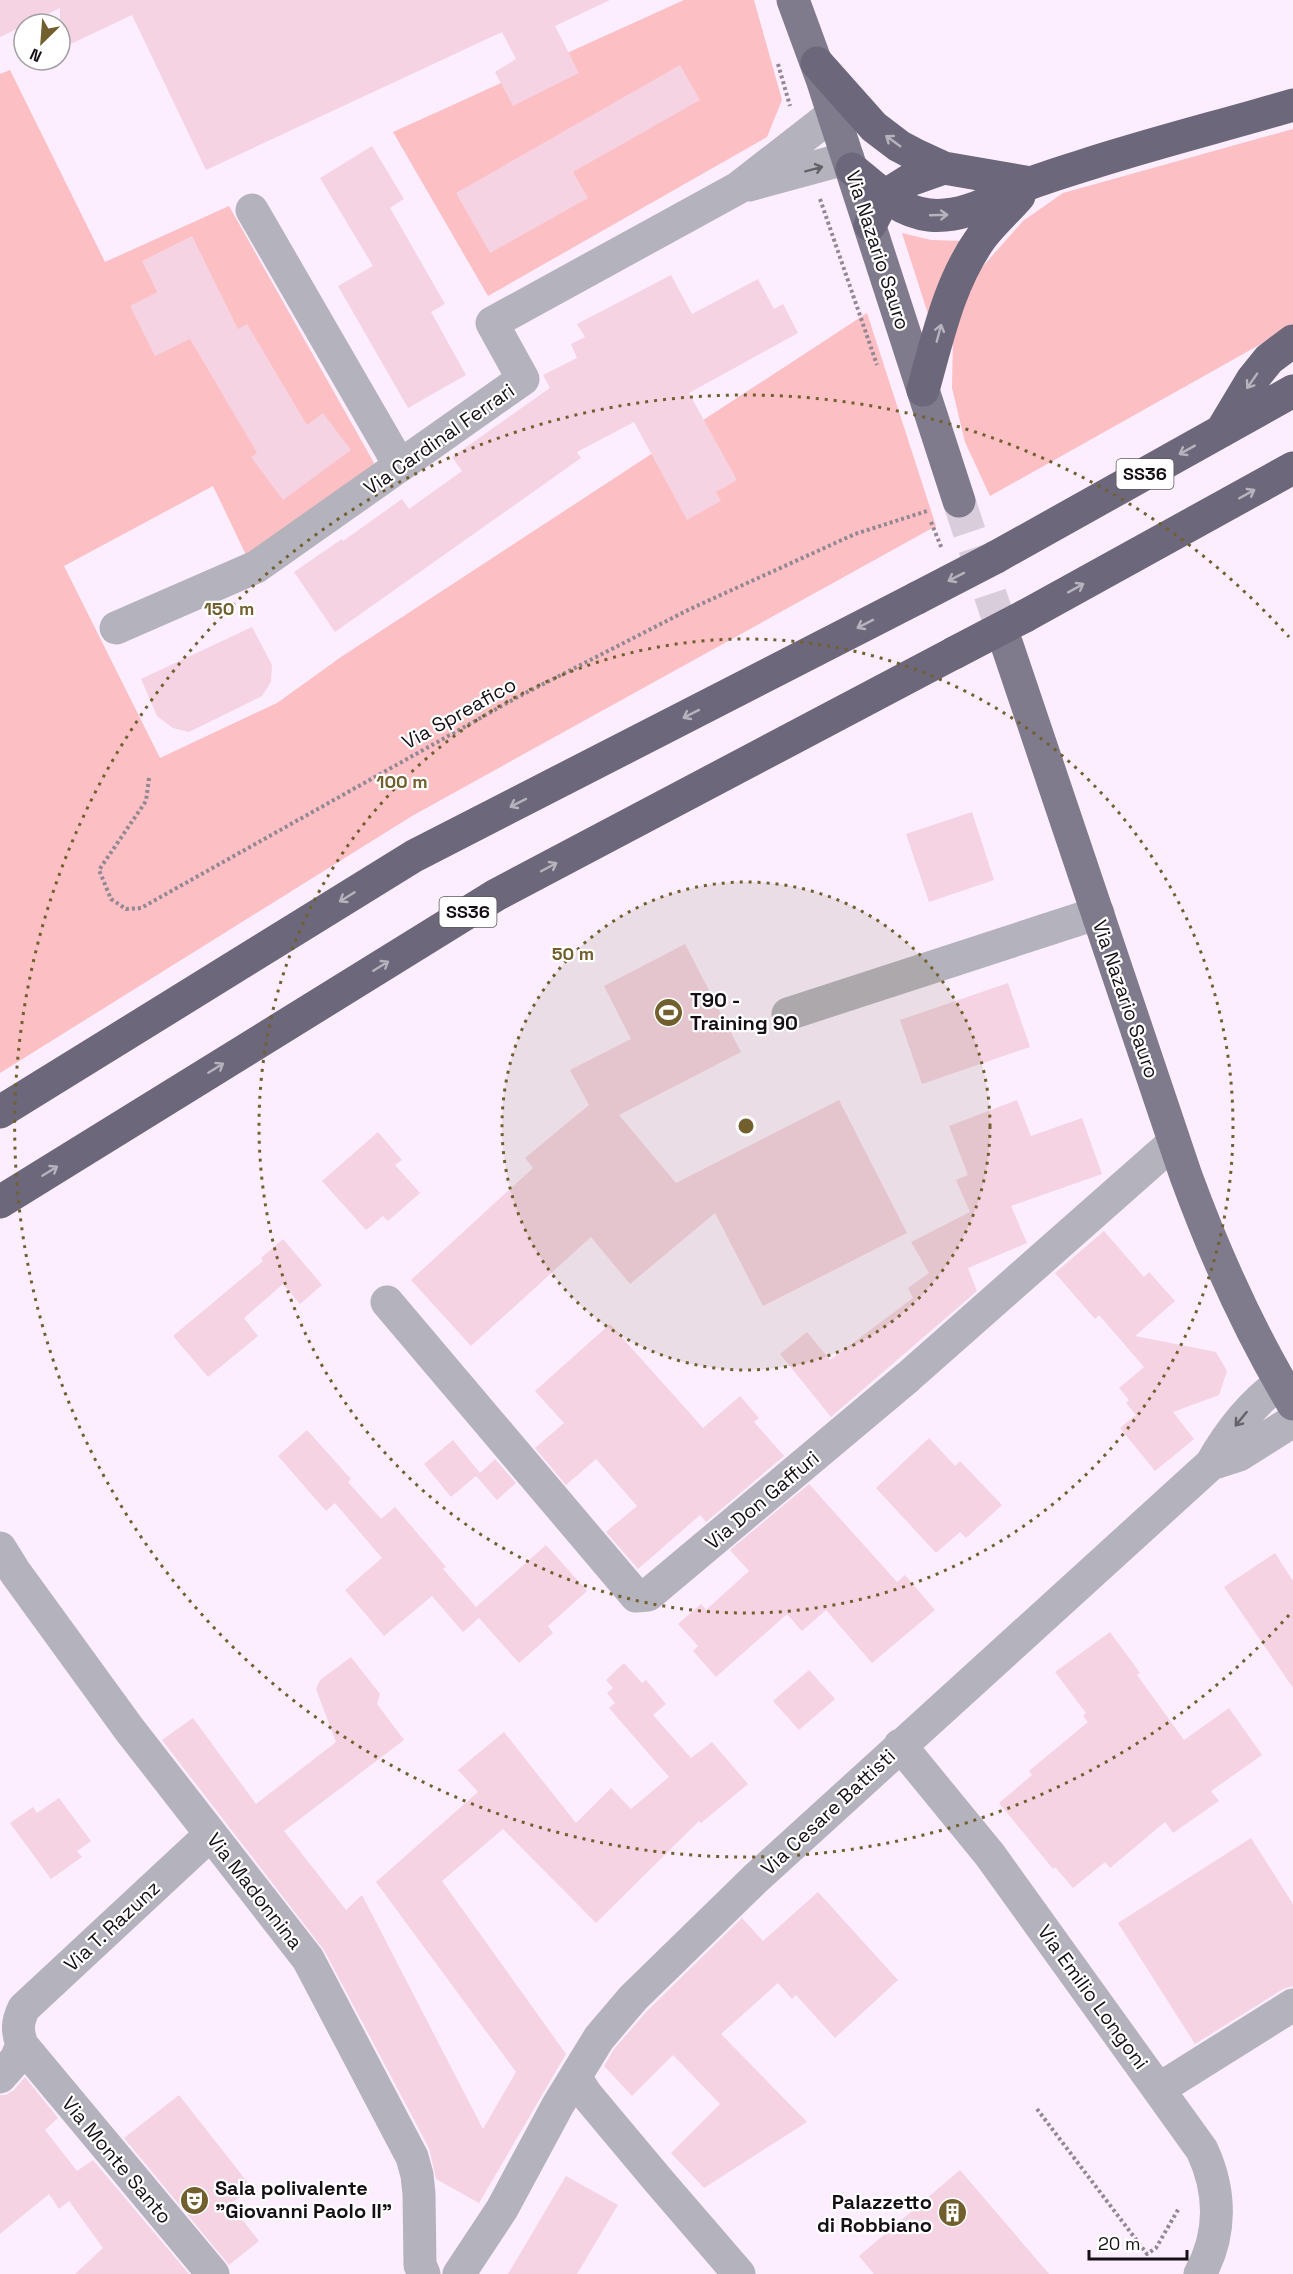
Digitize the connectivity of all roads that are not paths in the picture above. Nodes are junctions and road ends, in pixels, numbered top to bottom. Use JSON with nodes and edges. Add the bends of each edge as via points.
{"nodes":[{"id":1,"x":793,"y":0,"type":"edge"},
{"id":2,"x":817,"y":63,"type":"junction"},
{"id":3,"x":1293,"y":105,"type":"edge"},
{"id":4,"x":833,"y":114,"type":"junction"},
{"id":5,"x":850,"y":164,"type":"junction"},
{"id":6,"x":944,"y":168,"type":"junction"},
{"id":7,"x":1031,"y":183,"type":"junction"},
{"id":8,"x":738,"y":188,"type":"junction"},
{"id":9,"x":886,"y":195,"type":"junction"},
{"id":10,"x":252,"y":210,"type":"dead end"},
{"id":11,"x":870,"y":225,"type":"junction"},
{"id":12,"x":1293,"y":341,"type":"edge"},
{"id":13,"x":923,"y":390,"type":"junction"},
{"id":14,"x":1293,"y":391,"type":"edge"},
{"id":15,"x":1222,"y":430,"type":"junction"},
{"id":16,"x":400,"y":466,"type":"junction"},
{"id":17,"x":1293,"y":468,"type":"edge"},
{"id":18,"x":959,"y":501,"type":"tunnel mouth"},
{"id":19,"x":116,"y":628,"type":"dead end"},
{"id":20,"x":1007,"y":645,"type":"tunnel mouth"},
{"id":21,"x":1098,"y":914,"type":"junction"},
{"id":22,"x":788,"y":1014,"type":"dead end"},
{"id":23,"x":0,"y":1112,"type":"edge"},
{"id":24,"x":1174,"y":1142,"type":"junction"},
{"id":25,"x":0,"y":1202,"type":"edge"},
{"id":26,"x":387,"y":1302,"type":"dead end"},
{"id":27,"x":1289,"y":1399,"type":"edge"},
{"id":28,"x":0,"y":1548,"type":"edge"},
{"id":29,"x":900,"y":1745,"type":"junction"},
{"id":30,"x":210,"y":1835,"type":"junction"},
{"id":31,"x":1293,"y":2005,"type":"edge"},
{"id":32,"x":13,"y":2028,"type":"edge"},
{"id":33,"x":0,"y":2077,"type":"edge"},
{"id":34,"x":575,"y":2077,"type":"junction"},
{"id":35,"x":1159,"y":2089,"type":"junction"},
{"id":36,"x":558,"y":2105,"type":"junction"},
{"id":37,"x":616,"y":2128,"type":"junction"},
{"id":38,"x":213,"y":2274,"type":"edge"},
{"id":39,"x":424,"y":2274,"type":"edge"},
{"id":40,"x":459,"y":2274,"type":"edge"},
{"id":41,"x":740,"y":2274,"type":"edge"},
{"id":42,"x":1200,"y":2274,"type":"edge"}],
"edges":[{"from":1,"to":2,"type":"main road","name":"Via Nazario Sauro"},
{"from":2,"to":4,"type":"main road","name":"Via Nazario Sauro"},
{"from":6,"to":2,"type":"highway","one_way":true,"via":[[899,146],[874,127]]},
{"from":3,"to":7,"type":"highway"},
{"from":4,"to":5,"type":"main road","name":"Via Nazario Sauro"},
{"from":4,"to":8,"type":"street","name":"Via Cardinal Ferrari"},
{"from":8,"to":5,"type":"street","name":"Via Cardinal Ferrari","one_way":true},
{"from":5,"to":9,"type":"highway"},
{"from":5,"to":11,"type":"main road","name":"Via Nazario Sauro"},
{"from":6,"to":7,"type":"highway"},
{"from":6,"to":9,"type":"highway"},
{"from":9,"to":7,"type":"highway","one_way":true,"via":[[910,210],[946,215],[975,210]]},
{"from":13,"to":7,"type":"highway","one_way":true,"via":[[943,316],[963,267],[982,236]]},
{"from":8,"to":16,"type":"street","name":"Via Cardinal Ferrari","via":[[492,323],[523,379]]},
{"from":9,"to":11,"type":"highway"},
{"from":10,"to":16,"type":"street"},
{"from":11,"to":13,"type":"main road","name":"Via Nazario Sauro"},
{"from":12,"to":15,"type":"highway","one_way":true,"via":[[1269,360],[1252,381]]},
{"from":13,"to":18,"type":"main road","name":"Via Nazario Sauro"},
{"from":14,"to":15,"type":"highway","number":"SS36"},
{"from":15,"to":23,"type":"highway","number":"SS36","one_way":true,"bridge":true,"via":[[996,557],[414,856]]},
{"from":16,"to":19,"type":"street","name":"Via Cardinal Ferrari","via":[[256,567]]},
{"from":25,"to":17,"type":"highway","number":"SS36","one_way":true,"bridge":true,"via":[[496,895],[1025,616]]},
{"from":20,"to":21,"type":"main road","name":"Via Nazario Sauro"},
{"from":21,"to":22,"type":"street"},
{"from":21,"to":24,"type":"main road","name":"Via Nazario Sauro"},
{"from":24,"to":26,"type":"street","name":"Via Don Gaffuri","via":[[908,1377],[648,1595],[636,1596]]},
{"from":24,"to":27,"type":"main road","name":"Via Nazario Sauro","via":[[1212,1247]]},
{"from":27,"to":29,"type":"street","name":"Via Cesare Battisti","via":[[1256,1402],[1211,1464]]},
{"from":28,"to":30,"type":"street","name":"Via Madonnina"},
{"from":29,"to":34,"type":"street","name":"Via Cesare Battisti","via":[[633,1998],[599,2038]]},
{"from":29,"to":35,"type":"street","name":"Via Emilio Longoni","via":[[990,1856]]},
{"from":30,"to":32,"type":"street","name":"Via T. Razunz","via":[[24,2008]]},
{"from":30,"to":39,"type":"street","name":"Via Madonnina","via":[[308,1959],[412,2157],[417,2175],[420,2265]]},
{"from":31,"to":35,"type":"street"},
{"from":32,"to":33,"type":"street","via":[[16,2059]]},
{"from":32,"to":38,"type":"street","name":"Via Monte Santo"},
{"from":34,"to":36,"type":"street","name":"Via Cesare Battisti"},
{"from":34,"to":37,"type":"street"},
{"from":35,"to":42,"type":"street","name":"Via Emilio Longoni","via":[[1202,2150],[1212,2171],[1217,2220]]},
{"from":36,"to":37,"type":"street","via":[[593,2123]]},
{"from":36,"to":40,"type":"street","name":"Via Cesare Battisti","via":[[502,2209]]},
{"from":37,"to":41,"type":"street"}]}
